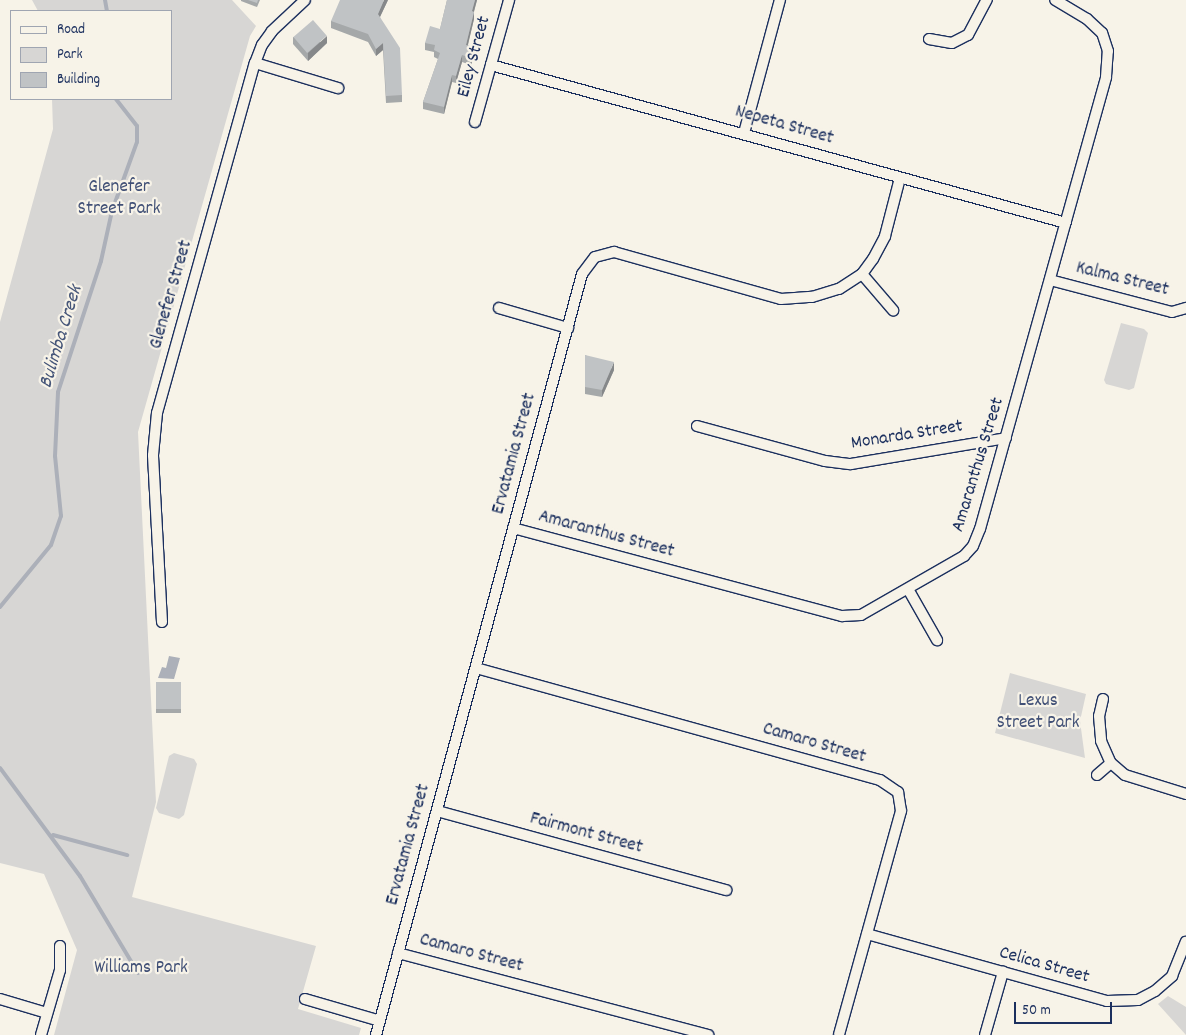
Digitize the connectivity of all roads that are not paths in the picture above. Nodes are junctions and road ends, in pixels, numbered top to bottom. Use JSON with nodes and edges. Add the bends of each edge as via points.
{"nodes":[{"id":1,"x":305,"y":0,"type":"edge"},
{"id":2,"x":509,"y":0,"type":"edge"},
{"id":3,"x":780,"y":0,"type":"edge"},
{"id":4,"x":987,"y":0,"type":"edge"},
{"id":5,"x":1055,"y":0,"type":"edge"},
{"id":6,"x":929,"y":39,"type":"dead end"},
{"id":7,"x":255,"y":63,"type":"junction"},
{"id":8,"x":491,"y":65,"type":"junction"},
{"id":9,"x":338,"y":88,"type":"dead end"},
{"id":10,"x":475,"y":122,"type":"dead end"},
{"id":11,"x":744,"y":133,"type":"junction"},
{"id":12,"x":900,"y":178,"type":"junction"},
{"id":13,"x":1066,"y":223,"type":"junction"},
{"id":14,"x":862,"y":274,"type":"junction"},
{"id":15,"x":1050,"y":280,"type":"junction"},
{"id":16,"x":499,"y":308,"type":"dead end"},
{"id":17,"x":1186,"y":308,"type":"edge"},
{"id":18,"x":893,"y":310,"type":"dead end"},
{"id":19,"x":568,"y":328,"type":"junction"},
{"id":20,"x":697,"y":426,"type":"dead end"},
{"id":21,"x":1006,"y":438,"type":"junction"},
{"id":22,"x":513,"y":528,"type":"junction"},
{"id":23,"x":908,"y":589,"type":"junction"},
{"id":24,"x":162,"y":622,"type":"dead end"},
{"id":25,"x":937,"y":640,"type":"dead end"},
{"id":26,"x":476,"y":668,"type":"junction"},
{"id":27,"x":1103,"y":699,"type":"dead end"},
{"id":28,"x":1111,"y":763,"type":"junction"},
{"id":29,"x":1097,"y":775,"type":"dead end"},
{"id":30,"x":1186,"y":794,"type":"edge"},
{"id":31,"x":437,"y":811,"type":"junction"},
{"id":32,"x":726,"y":890,"type":"dead end"},
{"id":33,"x":867,"y":934,"type":"junction"},
{"id":34,"x":1186,"y":942,"type":"edge"},
{"id":35,"x":60,"y":946,"type":"dead end"},
{"id":36,"x":398,"y":953,"type":"junction"},
{"id":37,"x":1003,"y":972,"type":"junction"},
{"id":38,"x":0,"y":999,"type":"edge"},
{"id":39,"x":305,"y":999,"type":"dead end"},
{"id":40,"x":47,"y":1013,"type":"junction"},
{"id":41,"x":380,"y":1021,"type":"junction"},
{"id":42,"x":41,"y":1035,"type":"edge"},
{"id":43,"x":376,"y":1035,"type":"edge"},
{"id":44,"x":708,"y":1035,"type":"edge"},
{"id":45,"x":839,"y":1035,"type":"edge"},
{"id":46,"x":986,"y":1035,"type":"edge"}],
"edges":[{"from":1,"to":7,"type":"street","name":"Glenefer Street","via":[[272,31],[262,44]]},
{"from":2,"to":8,"type":"street","name":"Eiley Street"},
{"from":3,"to":11,"type":"street"},
{"from":4,"to":6,"type":"street","via":[[968,35],[952,43]]},
{"from":5,"to":13,"type":"street","name":"Amaranthus Street","via":[[1087,19],[1102,33],[1108,51],[1106,77]]},
{"from":7,"to":9,"type":"street"},
{"from":7,"to":24,"type":"street","name":"Glenefer Street","via":[[153,436]]},
{"from":8,"to":10,"type":"street","name":"Eiley Street"},
{"from":8,"to":11,"type":"street","name":"Nepeta Street"},
{"from":11,"to":12,"type":"street","name":"Nepeta Street"},
{"from":12,"to":13,"type":"street","name":"Nepeta Street"},
{"from":12,"to":14,"type":"street","name":"Ervatamia Street","via":[[884,236]]},
{"from":13,"to":15,"type":"street","name":"Amaranthus Street"},
{"from":14,"to":18,"type":"street"},
{"from":14,"to":19,"type":"street","name":"Ervatamia Street","via":[[839,289],[812,297],[781,298],[614,252],[595,257],[582,274]]},
{"from":15,"to":17,"type":"street","name":"Kalma Street","via":[[1172,312]]},
{"from":15,"to":21,"type":"street","name":"Amaranthus Street"},
{"from":16,"to":19,"type":"street"},
{"from":19,"to":22,"type":"street","name":"Ervatamia Street"},
{"from":20,"to":21,"type":"street","name":"Monarda Street","via":[[825,461],[851,464]]},
{"from":21,"to":23,"type":"street","name":"Amaranthus Street","via":[[973,546],[964,556]]},
{"from":22,"to":23,"type":"street","name":"Amaranthus Street","via":[[842,616],[861,616]]},
{"from":22,"to":26,"type":"street","name":"Ervatamia Street"},
{"from":23,"to":25,"type":"street"},
{"from":26,"to":31,"type":"street","name":"Ervatamia Street"},
{"from":26,"to":33,"type":"street","name":"Camaro Street","via":[[880,780],[898,792],[901,811]]},
{"from":27,"to":28,"type":"street","via":[[1099,716],[1100,742]]},
{"from":28,"to":29,"type":"street"},
{"from":28,"to":30,"type":"street","via":[[1126,775]]},
{"from":31,"to":32,"type":"street","name":"Fairmont Street"},
{"from":31,"to":36,"type":"street","name":"Ervatamia Street"},
{"from":33,"to":37,"type":"street","name":"Celica Street"},
{"from":33,"to":45,"type":"street","name":"Camaro Street"},
{"from":34,"to":37,"type":"street","name":"Celica Street","via":[[1172,976],[1138,1000],[1107,1001]]},
{"from":35,"to":40,"type":"street","via":[[60,970]]},
{"from":36,"to":41,"type":"street","name":"Ervatamia Street"},
{"from":36,"to":44,"type":"street","name":"Camaro Street"},
{"from":37,"to":46,"type":"street"},
{"from":38,"to":40,"type":"street"},
{"from":39,"to":41,"type":"street"},
{"from":40,"to":42,"type":"street"},
{"from":41,"to":43,"type":"street","name":"Ervatamia Street"}]}
